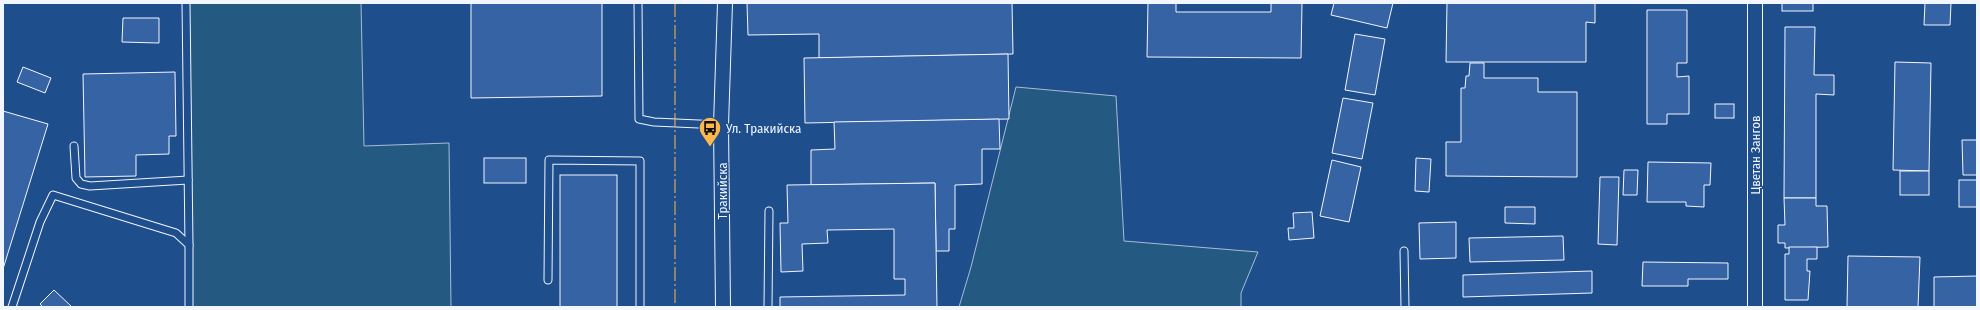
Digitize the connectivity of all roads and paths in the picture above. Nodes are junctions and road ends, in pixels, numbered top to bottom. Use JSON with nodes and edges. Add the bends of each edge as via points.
{"nodes":[{"id":1,"x":186,"y":3,"type":"edge"},
{"id":2,"x":638,"y":3,"type":"edge"},
{"id":3,"x":725,"y":3,"type":"edge"},
{"id":4,"x":1755,"y":3,"type":"edge"},
{"id":5,"x":721,"y":126,"type":"junction"},
{"id":6,"x":74,"y":146,"type":"dead end"},
{"id":7,"x":188,"y":180,"type":"junction"},
{"id":8,"x":769,"y":211,"type":"dead end"},
{"id":9,"x":188,"y":245,"type":"junction"},
{"id":10,"x":1404,"y":251,"type":"dead end"},
{"id":11,"x":548,"y":280,"type":"dead end"},
{"id":12,"x":12,"y":307,"type":"edge"},
{"id":13,"x":189,"y":307,"type":"edge"},
{"id":14,"x":640,"y":307,"type":"edge"},
{"id":15,"x":722,"y":307,"type":"edge"},
{"id":16,"x":768,"y":307,"type":"edge"},
{"id":17,"x":1405,"y":307,"type":"edge"},
{"id":18,"x":1755,"y":307,"type":"edge"}],
"edges":[{"from":1,"to":7,"type":"lane"},
{"from":2,"to":5,"type":"lane","via":[[639,119]]},
{"from":3,"to":5,"type":"street","name":"Тракийска"},
{"from":4,"to":18,"type":"street","name":"Цветан Зангов"},
{"from":5,"to":15,"type":"street","name":"Тракийска"},
{"from":6,"to":7,"type":"lane","via":[[76,178],[81,184],[90,186]]},
{"from":7,"to":9,"type":"lane"},
{"from":8,"to":16,"type":"lane"},
{"from":9,"to":12,"type":"lane","via":[[176,233],[53,195],[40,222]]},
{"from":9,"to":13,"type":"lane"},
{"from":10,"to":17,"type":"lane"},
{"from":11,"to":14,"type":"lane","via":[[549,160],[640,161]]}]}
